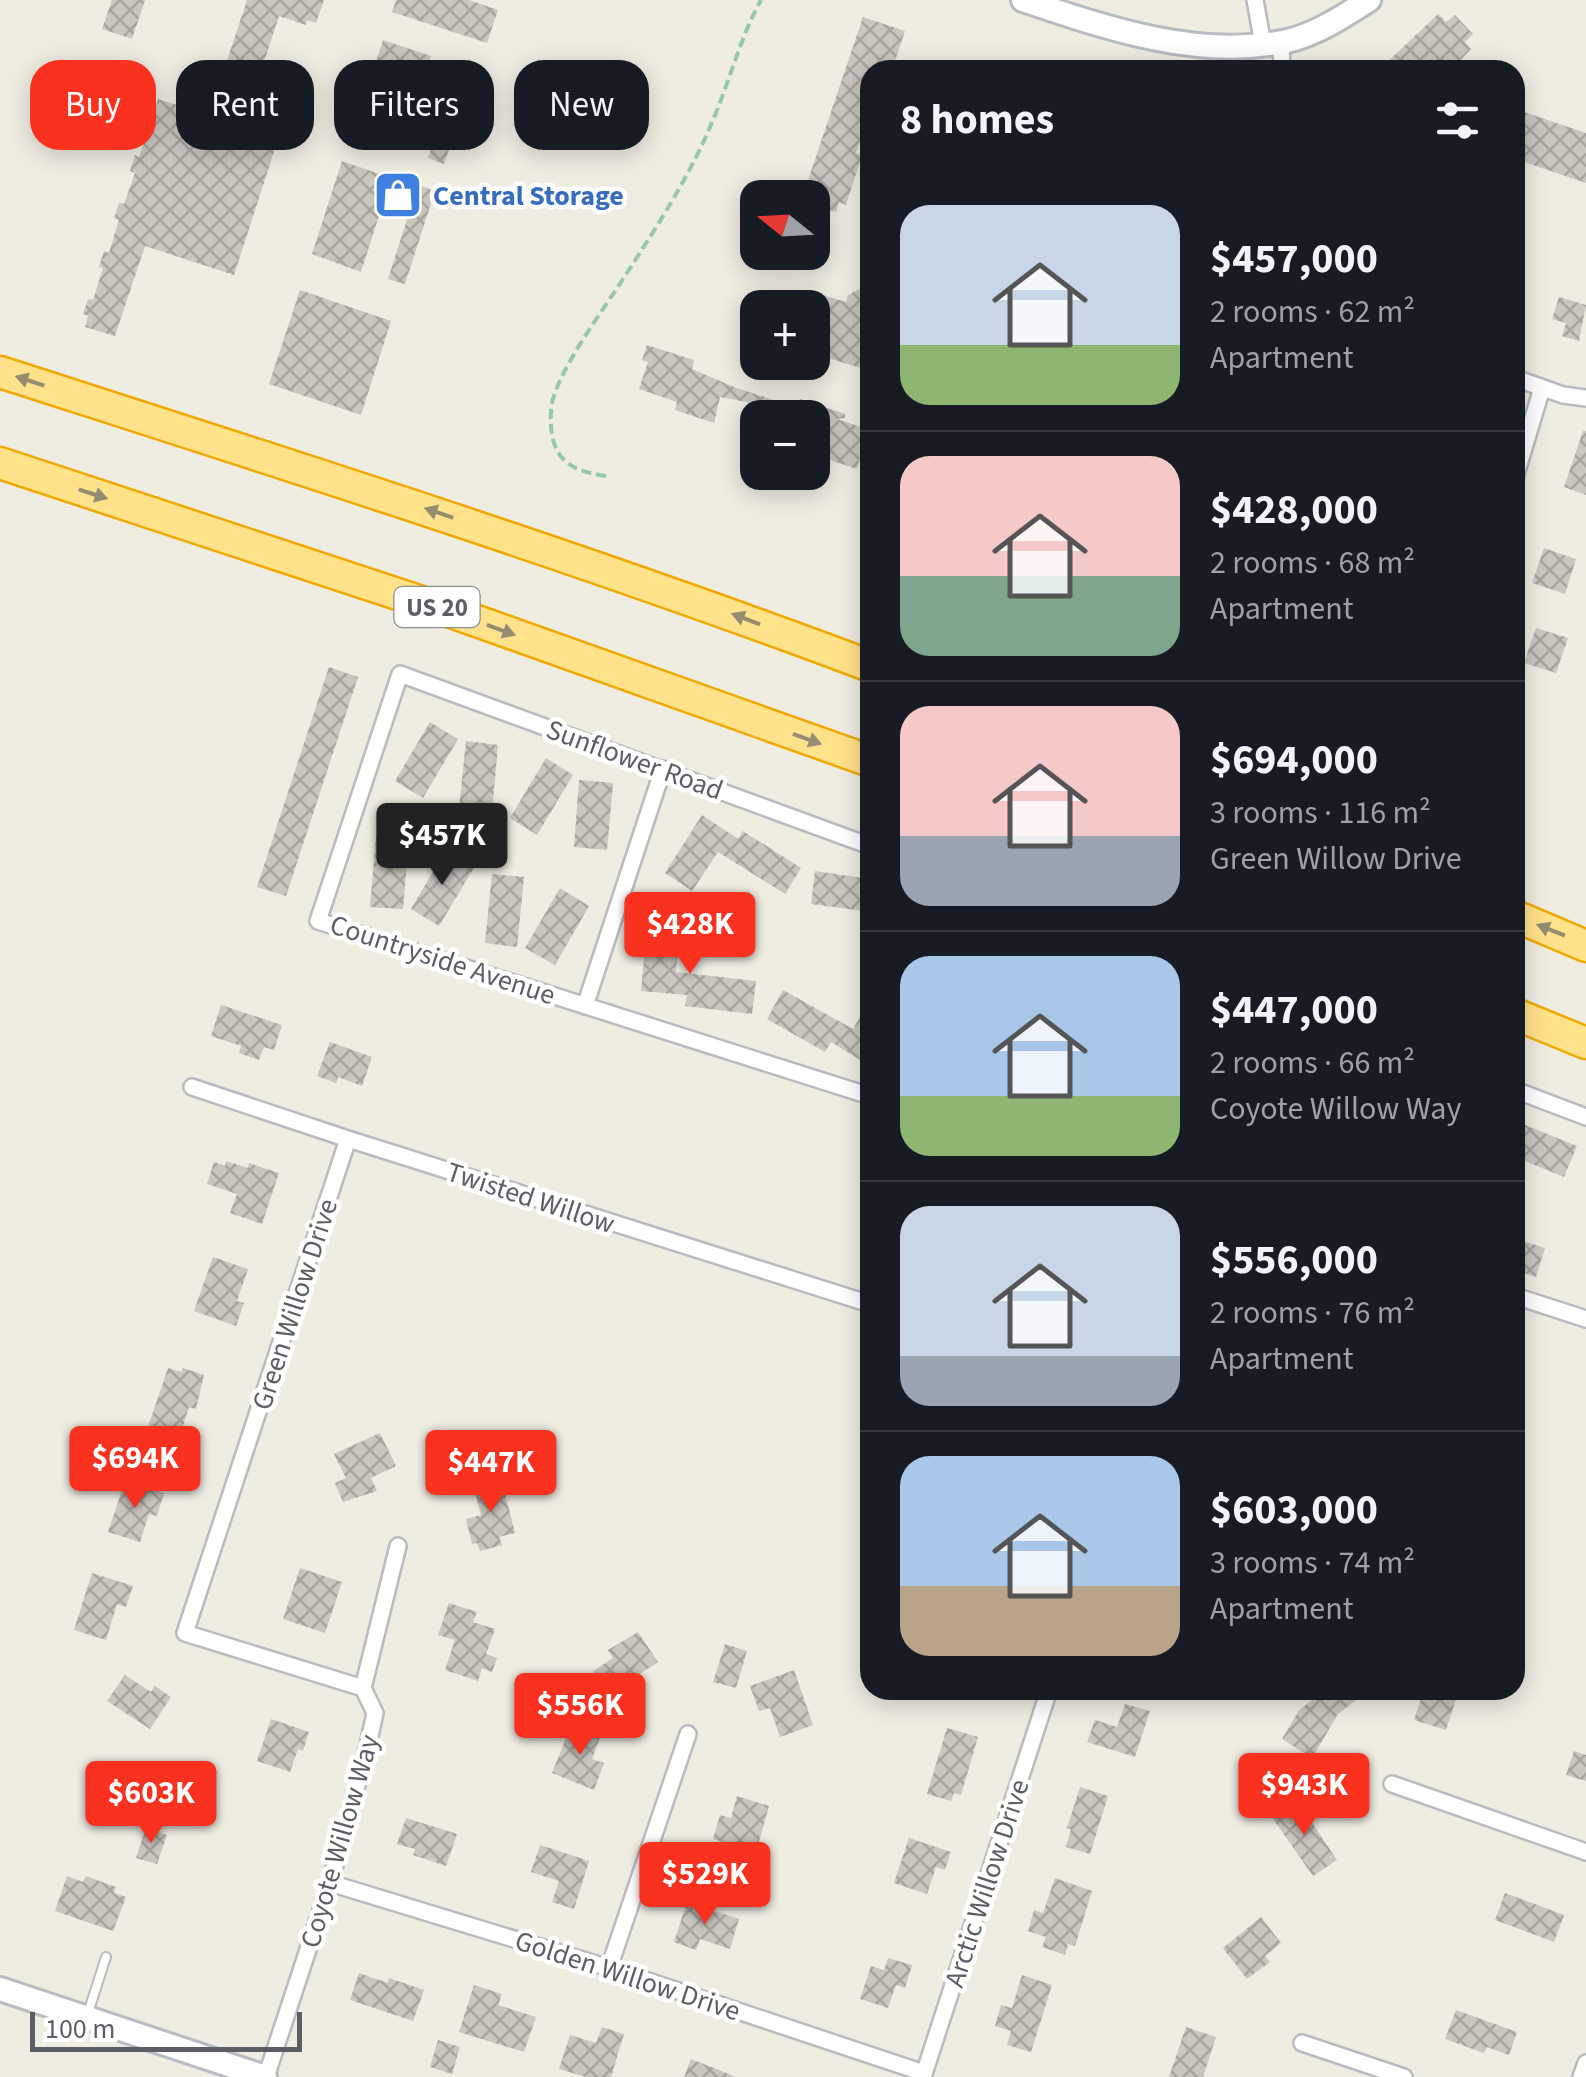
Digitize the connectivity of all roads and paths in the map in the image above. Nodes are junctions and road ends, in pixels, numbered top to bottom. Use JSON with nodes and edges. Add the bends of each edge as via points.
{"nodes":[{"id":1,"x":761,"y":0,"type":"edge"},
{"id":2,"x":1023,"y":0,"type":"edge"},
{"id":3,"x":1255,"y":0,"type":"edge"},
{"id":4,"x":1369,"y":0,"type":"edge"},
{"id":5,"x":1272,"y":43,"type":"junction"},
{"id":6,"x":1278,"y":60,"type":"edge"},
{"id":7,"x":0,"y":372,"type":"edge"},
{"id":8,"x":1525,"y":382,"type":"edge"},
{"id":9,"x":1542,"y":388,"type":"junction"},
{"id":10,"x":1586,"y":398,"type":"edge"},
{"id":11,"x":1525,"y":445,"type":"edge"},
{"id":12,"x":0,"y":464,"type":"edge"},
{"id":13,"x":606,"y":476,"type":"dead end"},
{"id":14,"x":860,"y":662,"type":"edge"},
{"id":15,"x":400,"y":674,"type":"joint"},
{"id":16,"x":860,"y":757,"type":"edge"},
{"id":17,"x":662,"y":769,"type":"junction"},
{"id":18,"x":860,"y":842,"type":"edge"},
{"id":19,"x":1525,"y":920,"type":"edge"},
{"id":20,"x":1586,"y":946,"type":"edge"},
{"id":21,"x":586,"y":1006,"type":"junction"},
{"id":22,"x":1525,"y":1018,"type":"edge"},
{"id":23,"x":1586,"y":1043,"type":"edge"},
{"id":24,"x":192,"y":1086,"type":"dead end"},
{"id":25,"x":860,"y":1093,"type":"edge"},
{"id":26,"x":1525,"y":1094,"type":"edge"},
{"id":27,"x":1586,"y":1117,"type":"edge"},
{"id":28,"x":348,"y":1140,"type":"junction"},
{"id":29,"x":1525,"y":1299,"type":"edge"},
{"id":30,"x":860,"y":1301,"type":"edge"},
{"id":31,"x":1586,"y":1319,"type":"edge"},
{"id":32,"x":398,"y":1546,"type":"dead end"},
{"id":33,"x":363,"y":1688,"type":"junction"},
{"id":34,"x":1046,"y":1700,"type":"edge"},
{"id":35,"x":688,"y":1734,"type":"dead end"},
{"id":36,"x":1392,"y":1784,"type":"dead end"},
{"id":37,"x":1586,"y":1852,"type":"edge"},
{"id":38,"x":330,"y":1882,"type":"junction"},
{"id":39,"x":106,"y":1958,"type":"dead end"},
{"id":40,"x":609,"y":1968,"type":"junction"},
{"id":41,"x":0,"y":1989,"type":"edge"},
{"id":42,"x":87,"y":2017,"type":"junction"},
{"id":43,"x":1302,"y":2043,"type":"dead end"},
{"id":44,"x":1586,"y":2063,"type":"edge"},
{"id":45,"x":923,"y":2075,"type":"edge"},
{"id":46,"x":266,"y":2077,"type":"edge"},
{"id":47,"x":1404,"y":2077,"type":"edge"},
{"id":48,"x":1582,"y":2077,"type":"edge"}],
"edges":[{"from":1,"to":13,"type":"path","via":[[713,121],[665,214],[570,362],[550,408],[554,449],[574,470]]},
{"from":2,"to":5,"type":"street","via":[[1162,39],[1210,47]]},
{"from":3,"to":5,"type":"street"},
{"from":4,"to":5,"type":"street","via":[[1328,26]]},
{"from":5,"to":6,"type":"street"},
{"from":14,"to":7,"type":"highway","one_way":true,"via":[[416,506]]},
{"from":8,"to":9,"type":"street"},
{"from":9,"to":10,"type":"street"},
{"from":9,"to":11,"type":"street"},
{"from":12,"to":16,"type":"highway","number":"US 20","one_way":true,"via":[[440,608]]},
{"from":15,"to":17,"type":"street","name":"Sunflower Road"},
{"from":15,"to":21,"type":"street","name":"Countryside Avenue","via":[[318,921]]},
{"from":17,"to":18,"type":"street","name":"Sunflower Road"},
{"from":17,"to":21,"type":"street"},
{"from":20,"to":19,"type":"highway","one_way":true},
{"from":21,"to":25,"type":"street","name":"Countryside Avenue"},
{"from":22,"to":23,"type":"highway"},
{"from":24,"to":28,"type":"street","name":"Twisted Willow"},
{"from":26,"to":27,"type":"street"},
{"from":28,"to":30,"type":"street","name":"Twisted Willow"},
{"from":28,"to":33,"type":"street","name":"Green Willow Drive","via":[[186,1634]]},
{"from":29,"to":31,"type":"street"},
{"from":32,"to":33,"type":"street","name":"Coyote Willow Way"},
{"from":33,"to":38,"type":"street","name":"Coyote Willow Way","via":[[375,1714]]},
{"from":34,"to":45,"type":"street","name":"Arctic Willow Drive"},
{"from":35,"to":40,"type":"street"},
{"from":36,"to":37,"type":"street"},
{"from":38,"to":40,"type":"street","name":"Golden Willow Drive"},
{"from":38,"to":46,"type":"street","name":"Coyote Willow Way"},
{"from":39,"to":42,"type":"lane"},
{"from":40,"to":45,"type":"street","name":"Golden Willow Drive"},
{"from":41,"to":42,"type":"street"},
{"from":42,"to":46,"type":"street"},
{"from":43,"to":47,"type":"street"},
{"from":44,"to":48,"type":"street"}]}
